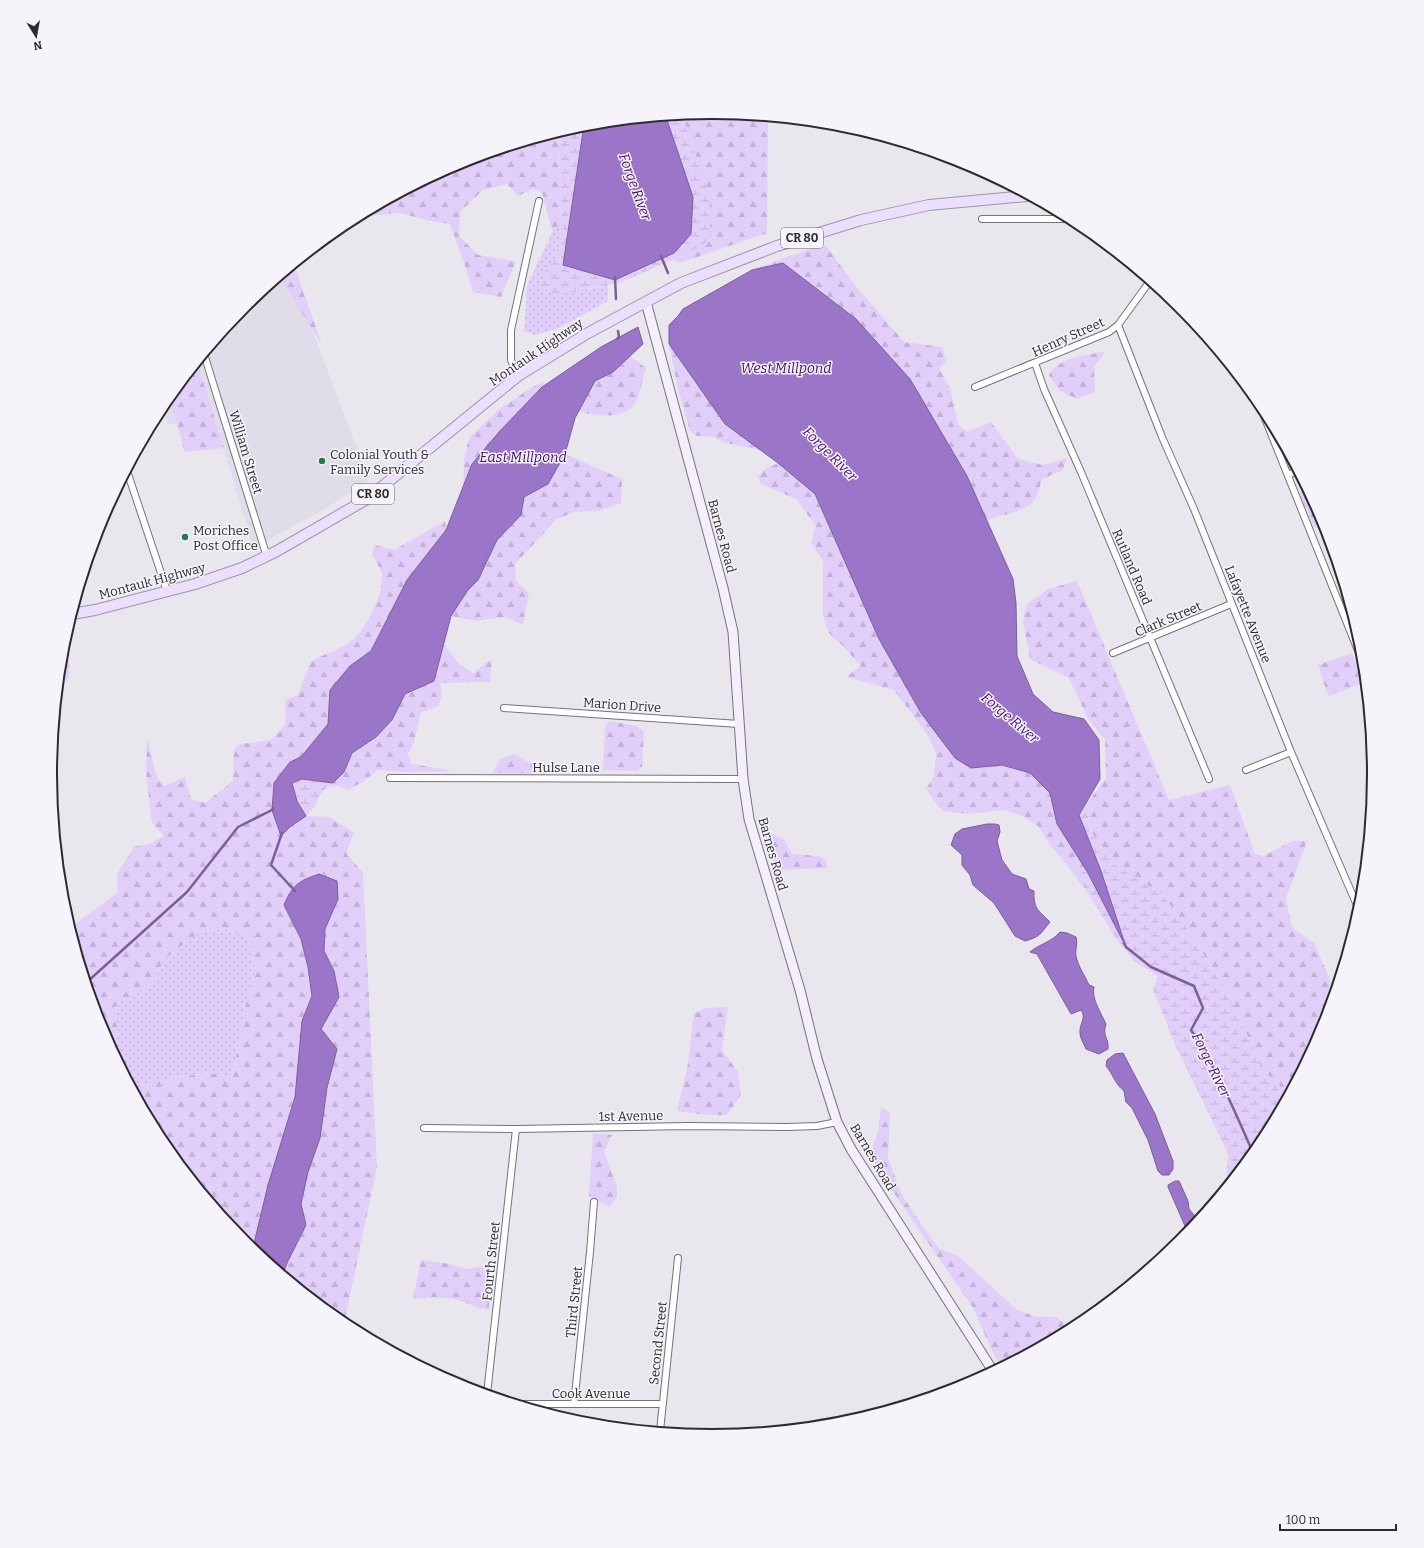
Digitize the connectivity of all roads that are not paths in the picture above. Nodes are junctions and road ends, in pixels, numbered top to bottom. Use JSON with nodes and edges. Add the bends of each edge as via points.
{"nodes":[{"id":1,"x":1020,"y":197,"type":"edge"},
{"id":2,"x":539,"y":201,"type":"dead end"},
{"id":3,"x":982,"y":219,"type":"dead end"},
{"id":4,"x":1060,"y":219,"type":"edge"},
{"id":5,"x":1147,"y":285,"type":"edge"},
{"id":6,"x":646,"y":302,"type":"junction"},
{"id":7,"x":1118,"y":325,"type":"junction"},
{"id":8,"x":206,"y":359,"type":"edge"},
{"id":9,"x":1035,"y":363,"type":"junction"},
{"id":10,"x":518,"y":376,"type":"junction"},
{"id":11,"x":975,"y":387,"type":"dead end"},
{"id":12,"x":1272,"y":435,"type":"edge"},
{"id":13,"x":1293,"y":473,"type":"edge"},
{"id":14,"x":1288,"y":475,"type":"junction"},
{"id":15,"x":129,"y":477,"type":"edge"},
{"id":16,"x":267,"y":557,"type":"junction"},
{"id":17,"x":167,"y":591,"type":"junction"},
{"id":18,"x":1231,"y":604,"type":"junction"},
{"id":19,"x":77,"y":613,"type":"edge"},
{"id":20,"x":1351,"y":634,"type":"edge"},
{"id":21,"x":1150,"y":639,"type":"junction"},
{"id":22,"x":1113,"y":654,"type":"dead end"},
{"id":23,"x":504,"y":708,"type":"dead end"},
{"id":24,"x":739,"y":724,"type":"junction"},
{"id":25,"x":1292,"y":752,"type":"junction"},
{"id":26,"x":1246,"y":770,"type":"dead end"},
{"id":27,"x":390,"y":778,"type":"dead end"},
{"id":28,"x":742,"y":779,"type":"junction"},
{"id":29,"x":1209,"y":779,"type":"dead end"},
{"id":30,"x":1354,"y":899,"type":"edge"},
{"id":31,"x":837,"y":1122,"type":"junction"},
{"id":32,"x":424,"y":1128,"type":"dead end"},
{"id":33,"x":516,"y":1129,"type":"junction"},
{"id":34,"x":594,"y":1202,"type":"dead end"},
{"id":35,"x":678,"y":1258,"type":"dead end"},
{"id":36,"x":990,"y":1366,"type":"edge"},
{"id":37,"x":488,"y":1389,"type":"edge"},
{"id":38,"x":533,"y":1404,"type":"edge"},
{"id":39,"x":574,"y":1404,"type":"junction"},
{"id":40,"x":663,"y":1404,"type":"junction"},
{"id":41,"x":660,"y":1427,"type":"edge"}],
"edges":[{"from":1,"to":6,"type":"main road","name":"Montauk Highway","number":"CR 80","via":[[929,205],[861,220],[744,258],[681,284]]},
{"from":2,"to":10,"type":"street","via":[[511,330],[511,360]]},
{"from":3,"to":4,"type":"street"},
{"from":5,"to":7,"type":"street","name":"Henry Street"},
{"from":6,"to":10,"type":"main road","name":"Montauk Highway","number":"CR 80","via":[[588,333]]},
{"from":6,"to":24,"type":"street","name":"Barnes Road","via":[[733,632]]},
{"from":7,"to":9,"type":"street","name":"Henry Street","via":[[1102,335]]},
{"from":7,"to":18,"type":"street","name":"Lafayette Avenue"},
{"from":8,"to":16,"type":"street","name":"William Street"},
{"from":9,"to":11,"type":"street","name":"Henry Street"},
{"from":9,"to":21,"type":"street","name":"Rutland Road"},
{"from":10,"to":16,"type":"main road","name":"Montauk Highway","number":"CR 80","via":[[367,499]]},
{"from":12,"to":14,"type":"street"},
{"from":13,"to":14,"type":"street"},
{"from":14,"to":20,"type":"street"},
{"from":15,"to":17,"type":"street"},
{"from":16,"to":17,"type":"main road","name":"Montauk Highway","number":"CR 80","via":[[195,584]]},
{"from":17,"to":19,"type":"main road","name":"Montauk Highway","number":"CR 80"},
{"from":18,"to":21,"type":"street","name":"Clark Street"},
{"from":18,"to":25,"type":"street","name":"Lafayette Avenue"},
{"from":21,"to":22,"type":"street","name":"Clark Street"},
{"from":21,"to":29,"type":"street","name":"Rutland Road"},
{"from":23,"to":24,"type":"street","name":"Marion Drive"},
{"from":24,"to":28,"type":"street","name":"Barnes Road"},
{"from":25,"to":26,"type":"street"},
{"from":25,"to":30,"type":"street","name":"Lafayette Avenue"},
{"from":27,"to":28,"type":"street","name":"Hulse Lane"},
{"from":28,"to":31,"type":"street","name":"Barnes Road","via":[[749,819]]},
{"from":31,"to":33,"type":"street","name":"1st Avenue","via":[[787,1127]]},
{"from":31,"to":36,"type":"street","name":"Barnes Road","via":[[851,1149]]},
{"from":32,"to":33,"type":"street","name":"1st Avenue"},
{"from":33,"to":37,"type":"street","name":"Fourth Street"},
{"from":34,"to":39,"type":"street","name":"Third Street"},
{"from":35,"to":40,"type":"street","name":"Second Street"},
{"from":38,"to":39,"type":"street","name":"Cook Avenue"},
{"from":39,"to":40,"type":"street","name":"Cook Avenue"},
{"from":40,"to":41,"type":"street","name":"Second Street"}]}
